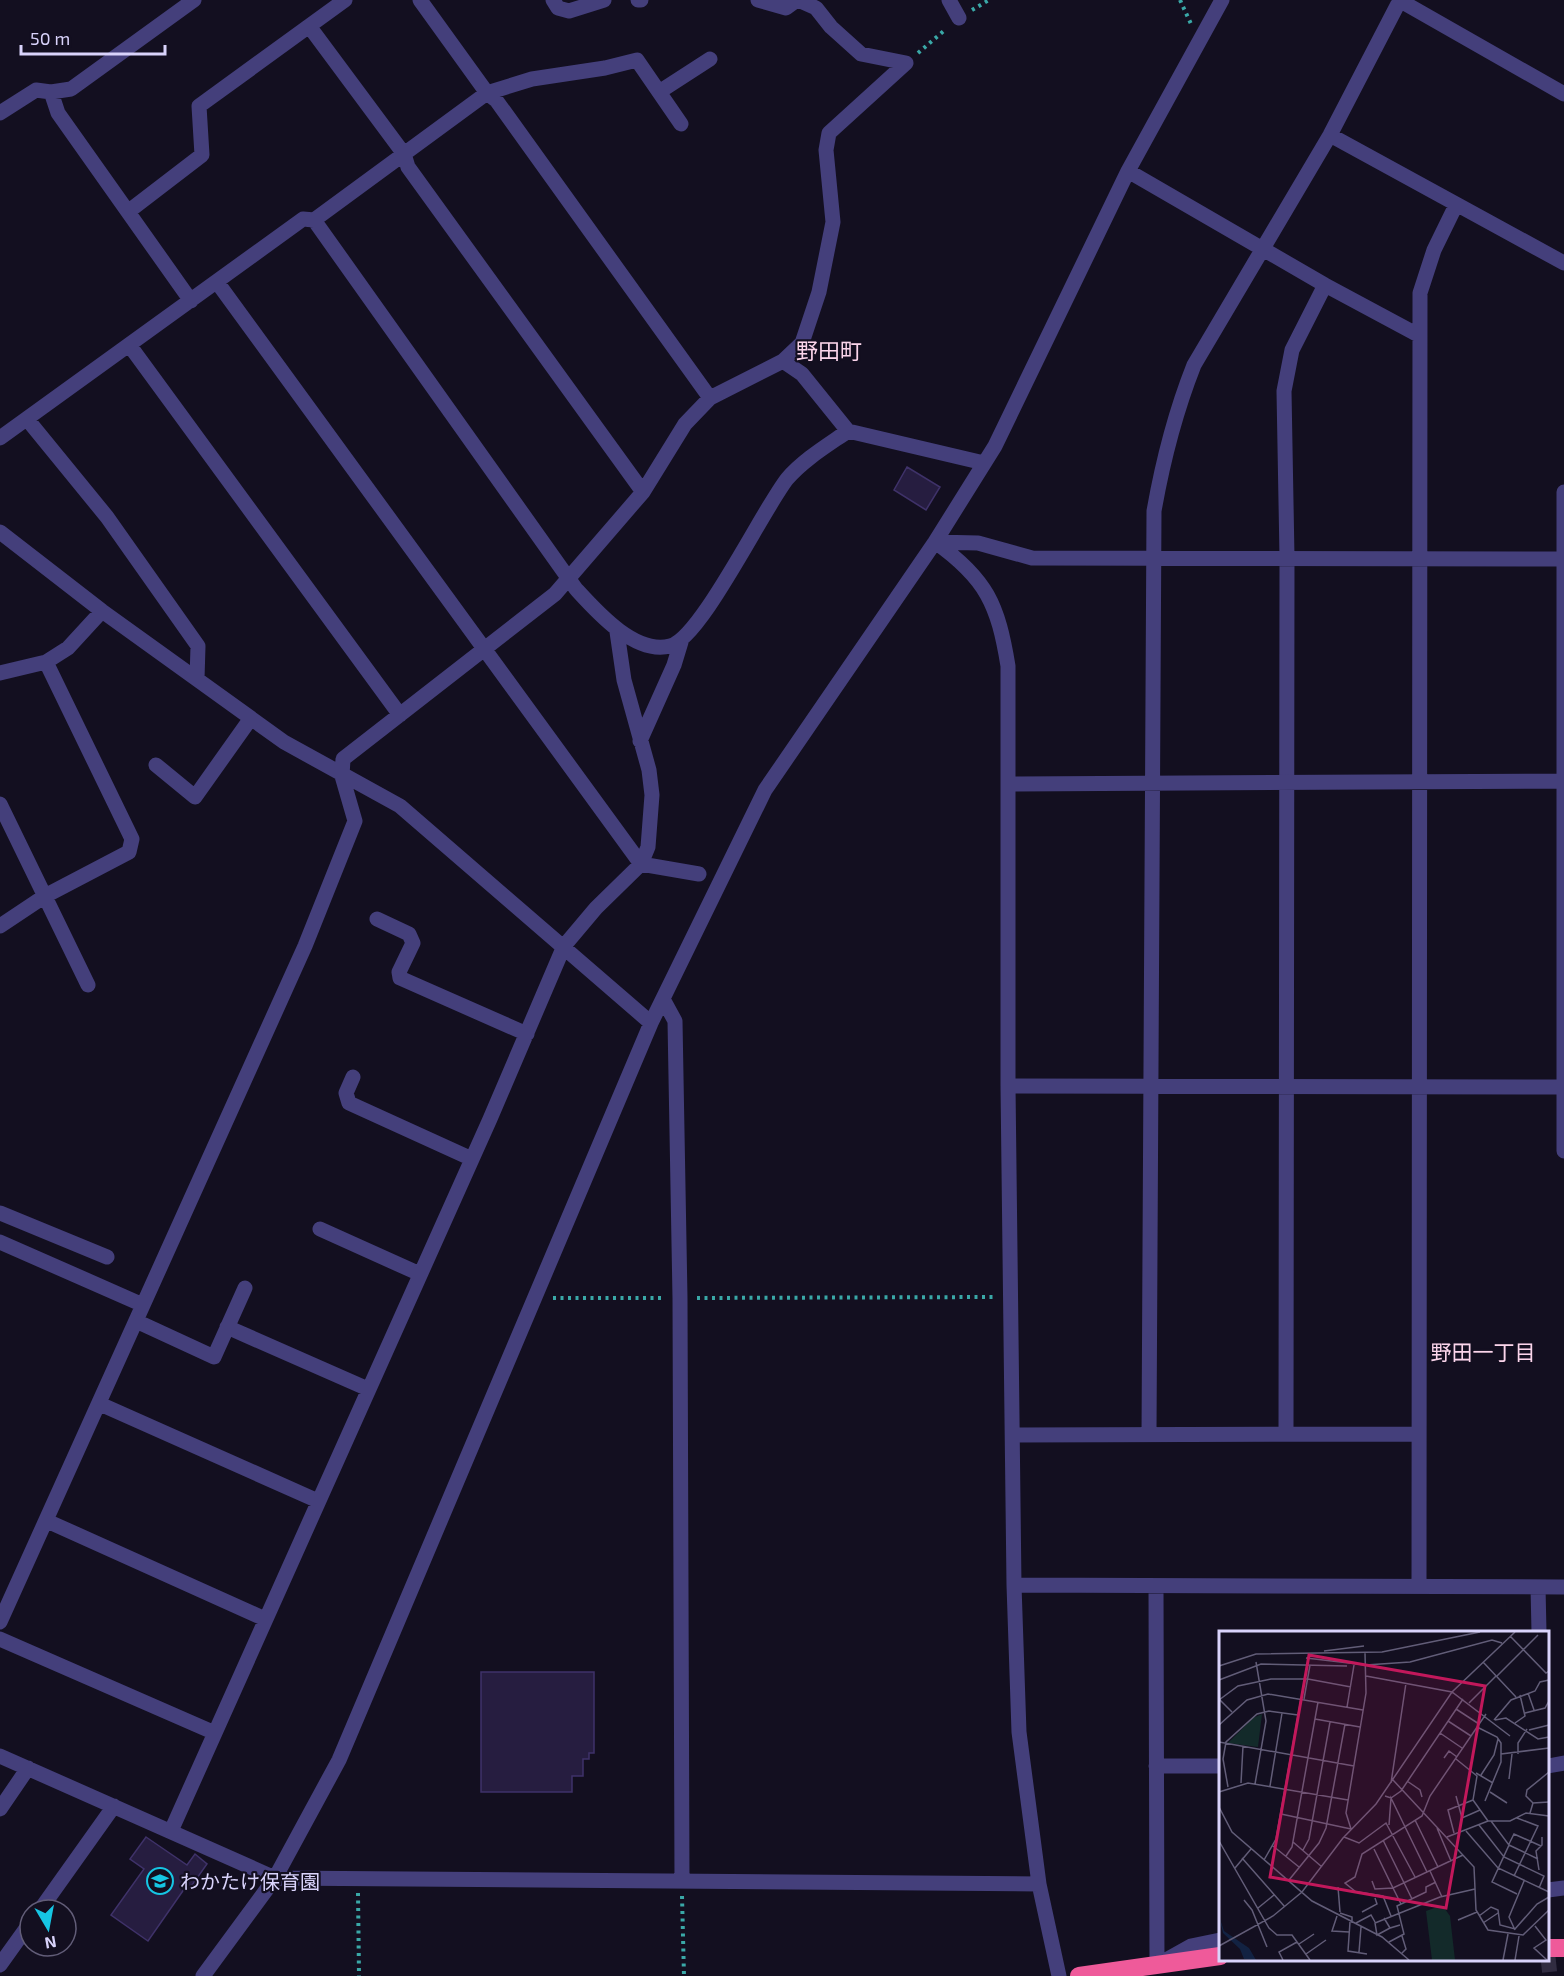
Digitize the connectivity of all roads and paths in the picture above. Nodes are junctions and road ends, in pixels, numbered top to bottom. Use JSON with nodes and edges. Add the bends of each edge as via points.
{"nodes":[{"id":1,"x":194,"y":0,"type":"edge"},
{"id":2,"x":345,"y":0,"type":"edge"},
{"id":3,"x":420,"y":0,"type":"edge"},
{"id":4,"x":553,"y":0,"type":"edge"},
{"id":5,"x":604,"y":0,"type":"edge"},
{"id":6,"x":758,"y":0,"type":"edge"},
{"id":7,"x":798,"y":0,"type":"edge"},
{"id":8,"x":949,"y":0,"type":"edge"},
{"id":9,"x":1222,"y":0,"type":"edge"},
{"id":10,"x":1400,"y":0,"type":"edge"},
{"id":11,"x":959,"y":18,"type":"dead end"},
{"id":12,"x":309,"y":26,"type":"junction"},
{"id":13,"x":710,"y":59,"type":"dead end"},
{"id":14,"x":51,"y":92,"type":"junction"},
{"id":15,"x":659,"y":92,"type":"junction"},
{"id":16,"x":487,"y":93,"type":"junction"},
{"id":17,"x":1564,"y":94,"type":"edge"},
{"id":18,"x":0,"y":113,"type":"edge"},
{"id":19,"x":681,"y":124,"type":"dead end"},
{"id":20,"x":1330,"y":135,"type":"junction"},
{"id":21,"x":404,"y":154,"type":"junction"},
{"id":22,"x":1128,"y":171,"type":"junction"},
{"id":23,"x":1456,"y":205,"type":"junction"},
{"id":24,"x":129,"y":212,"type":"junction"},
{"id":25,"x":314,"y":220,"type":"junction"},
{"id":26,"x":1261,"y":248,"type":"junction"},
{"id":27,"x":1564,"y":263,"type":"edge"},
{"id":28,"x":217,"y":282,"type":"junction"},
{"id":29,"x":1325,"y":285,"type":"junction"},
{"id":30,"x":191,"y":301,"type":"junction"},
{"id":31,"x":1420,"y":336,"type":"junction"},
{"id":32,"x":130,"y":346,"type":"junction"},
{"id":33,"x":783,"y":360,"type":"junction"},
{"id":34,"x":710,"y":398,"type":"junction"},
{"id":35,"x":27,"y":418,"type":"junction"},
{"id":36,"x":848,"y":431,"type":"junction"},
{"id":37,"x":0,"y":438,"type":"edge"},
{"id":38,"x":984,"y":463,"type":"junction"},
{"id":39,"x":643,"y":492,"type":"junction"},
{"id":40,"x":1564,"y":492,"type":"edge"},
{"id":41,"x":0,"y":532,"type":"edge"},
{"id":42,"x":935,"y":542,"type":"junction"},
{"id":43,"x":1151,"y":557,"type":"junction"},
{"id":44,"x":1287,"y":557,"type":"junction"},
{"id":45,"x":1419,"y":557,"type":"junction"},
{"id":46,"x":1563,"y":559,"type":"edge"},
{"id":47,"x":569,"y":578,"type":"junction"},
{"id":48,"x":102,"y":610,"type":"junction"},
{"id":49,"x":617,"y":632,"type":"junction"},
{"id":50,"x":681,"y":642,"type":"junction"},
{"id":51,"x":486,"y":648,"type":"junction"},
{"id":52,"x":46,"y":662,"type":"junction"},
{"id":53,"x":0,"y":673,"type":"edge"},
{"id":54,"x":197,"y":679,"type":"junction"},
{"id":55,"x":400,"y":715,"type":"junction"},
{"id":56,"x":251,"y":718,"type":"junction"},
{"id":57,"x":640,"y":741,"type":"junction"},
{"id":58,"x":156,"y":765,"type":"dead end"},
{"id":59,"x":342,"y":776,"type":"junction"},
{"id":60,"x":1564,"y":781,"type":"edge"},
{"id":61,"x":1154,"y":782,"type":"junction"},
{"id":62,"x":1286,"y":783,"type":"junction"},
{"id":63,"x":1419,"y":783,"type":"junction"},
{"id":64,"x":1008,"y":784,"type":"junction"},
{"id":65,"x":0,"y":804,"type":"edge"},
{"id":66,"x":640,"y":864,"type":"junction"},
{"id":67,"x":699,"y":874,"type":"dead end"},
{"id":68,"x":45,"y":896,"type":"junction"},
{"id":69,"x":376,"y":920,"type":"dead end"},
{"id":70,"x":0,"y":926,"type":"edge"},
{"id":71,"x":564,"y":946,"type":"junction"},
{"id":72,"x":88,"y":985,"type":"dead end"},
{"id":73,"x":663,"y":999,"type":"junction"},
{"id":74,"x":651,"y":1023,"type":"junction"},
{"id":75,"x":527,"y":1034,"type":"junction"},
{"id":76,"x":353,"y":1077,"type":"dead end"},
{"id":77,"x":1008,"y":1086,"type":"junction"},
{"id":78,"x":1563,"y":1087,"type":"edge"},
{"id":79,"x":1152,"y":1088,"type":"junction"},
{"id":80,"x":1286,"y":1088,"type":"junction"},
{"id":81,"x":1418,"y":1088,"type":"junction"},
{"id":82,"x":1564,"y":1151,"type":"edge"},
{"id":83,"x":472,"y":1159,"type":"junction"},
{"id":84,"x":0,"y":1213,"type":"edge"},
{"id":85,"x":320,"y":1229,"type":"dead end"},
{"id":86,"x":0,"y":1242,"type":"edge"},
{"id":87,"x":106,"y":1257,"type":"dead end"},
{"id":88,"x":420,"y":1274,"type":"junction"},
{"id":89,"x":245,"y":1288,"type":"dead end"},
{"id":90,"x":1011,"y":1297,"type":"junction"},
{"id":91,"x":534,"y":1298,"type":"junction"},
{"id":92,"x":680,"y":1298,"type":"junction"},
{"id":93,"x":143,"y":1305,"type":"junction"},
{"id":94,"x":136,"y":1321,"type":"junction"},
{"id":95,"x":227,"y":1327,"type":"junction"},
{"id":96,"x":368,"y":1389,"type":"junction"},
{"id":97,"x":100,"y":1404,"type":"junction"},
{"id":98,"x":1286,"y":1433,"type":"junction"},
{"id":99,"x":1419,"y":1434,"type":"junction"},
{"id":100,"x":1013,"y":1435,"type":"junction"},
{"id":101,"x":1149,"y":1435,"type":"junction"},
{"id":102,"x":318,"y":1501,"type":"junction"},
{"id":103,"x":46,"y":1521,"type":"junction"},
{"id":104,"x":1014,"y":1585,"type":"junction"},
{"id":105,"x":1419,"y":1586,"type":"junction"},
{"id":106,"x":1156,"y":1587,"type":"junction"},
{"id":107,"x":1538,"y":1587,"type":"junction"},
{"id":108,"x":1564,"y":1587,"type":"edge"},
{"id":109,"x":2,"y":1613,"type":"edge"},
{"id":110,"x":264,"y":1619,"type":"junction"},
{"id":111,"x":1539,"y":1631,"type":"edge"},
{"id":112,"x":0,"y":1639,"type":"edge"},
{"id":113,"x":214,"y":1733,"type":"junction"},
{"id":114,"x":0,"y":1755,"type":"edge"},
{"id":115,"x":1564,"y":1763,"type":"edge"},
{"id":116,"x":1156,"y":1766,"type":"junction"},
{"id":117,"x":1219,"y":1766,"type":"edge"},
{"id":118,"x":1549,"y":1766,"type":"edge"},
{"id":119,"x":28,"y":1768,"type":"junction"},
{"id":120,"x":114,"y":1806,"type":"junction"},
{"id":121,"x":0,"y":1809,"type":"edge"},
{"id":122,"x":171,"y":1831,"type":"junction"},
{"id":123,"x":275,"y":1878,"type":"junction"},
{"id":124,"x":358,"y":1881,"type":"junction"},
{"id":125,"x":682,"y":1881,"type":"junction"},
{"id":126,"x":1039,"y":1884,"type":"junction"},
{"id":127,"x":1564,"y":1888,"type":"edge"},
{"id":128,"x":1549,"y":1890,"type":"edge"},
{"id":129,"x":49,"y":1898,"type":"edge"},
{"id":130,"x":18,"y":1940,"type":"edge"},
{"id":131,"x":1219,"y":1940,"type":"edge"},
{"id":132,"x":1219,"y":1956,"type":"edge"},
{"id":133,"x":0,"y":1965,"type":"edge"},
{"id":134,"x":1156,"y":1965,"type":"junction"},
{"id":135,"x":203,"y":1976,"type":"edge"},
{"id":136,"x":359,"y":1976,"type":"edge"},
{"id":137,"x":684,"y":1976,"type":"edge"},
{"id":138,"x":1059,"y":1976,"type":"edge"},
{"id":139,"x":1079,"y":1976,"type":"edge"}],
"edges":[{"from":1,"to":14,"type":"street","via":[[71,89]]},
{"from":2,"to":12,"type":"street"},
{"from":3,"to":16,"type":"street"},
{"from":4,"to":5,"type":"street","via":[[558,8],[569,11]]},
{"from":6,"to":7,"type":"street","via":[[786,8]]},
{"from":7,"to":33,"type":"street","via":[[816,8],[861,54],[906,63],[829,133],[826,150],[833,222],[821,281],[802,343]]},
{"from":8,"to":11,"type":"street"},
{"from":9,"to":22,"type":"street"},
{"from":10,"to":17,"type":"street"},
{"from":10,"to":20,"type":"street"},
{"from":12,"to":21,"type":"street"},
{"from":12,"to":24,"type":"street","via":[[199,106],[202,155]]},
{"from":13,"to":15,"type":"street"},
{"from":14,"to":18,"type":"street","via":[[36,90]]},
{"from":14,"to":24,"type":"street","via":[[58,113]]},
{"from":15,"to":16,"type":"street","via":[[637,60],[531,79]]},
{"from":15,"to":19,"type":"street"},
{"from":16,"to":21,"type":"street"},
{"from":16,"to":34,"type":"street","via":[[496,100]]},
{"from":20,"to":23,"type":"street"},
{"from":20,"to":26,"type":"street"},
{"from":21,"to":25,"type":"street"},
{"from":21,"to":39,"type":"street","via":[[408,167]]},
{"from":22,"to":26,"type":"street"},
{"from":22,"to":38,"type":"street"},
{"from":23,"to":27,"type":"street"},
{"from":23,"to":31,"type":"street","via":[[1434,250],[1420,293]]},
{"from":24,"to":30,"type":"street"},
{"from":25,"to":28,"type":"street","via":[[303,219]]},
{"from":25,"to":47,"type":"street"},
{"from":26,"to":29,"type":"street"},
{"from":26,"to":43,"type":"street","via":[[1194,365],[1180,401],[1162,466]]},
{"from":28,"to":30,"type":"street"},
{"from":28,"to":51,"type":"street"},
{"from":29,"to":31,"type":"street"},
{"from":29,"to":44,"type":"street","via":[[1292,350],[1284,391]]},
{"from":30,"to":32,"type":"street"},
{"from":31,"to":45,"type":"street"},
{"from":32,"to":35,"type":"street"},
{"from":32,"to":55,"type":"street"},
{"from":33,"to":34,"type":"street"},
{"from":33,"to":36,"type":"street","via":[[802,374]]},
{"from":34,"to":39,"type":"street","via":[[685,424]]},
{"from":35,"to":37,"type":"street"},
{"from":35,"to":54,"type":"street","via":[[108,517],[198,646]]},
{"from":36,"to":38,"type":"street"},
{"from":36,"to":50,"type":"street","via":[[789,477],[767,507],[727,581]]},
{"from":38,"to":42,"type":"street"},
{"from":39,"to":47,"type":"street"},
{"from":40,"to":46,"type":"street"},
{"from":41,"to":48,"type":"street"},
{"from":42,"to":43,"type":"street","via":[[978,543],[1032,558]]},
{"from":42,"to":64,"type":"street","via":[[974,575],[993,603],[1002,628],[1008,666]]},
{"from":42,"to":73,"type":"street","via":[[765,790]]},
{"from":43,"to":44,"type":"street"},
{"from":43,"to":61,"type":"street"},
{"from":44,"to":45,"type":"street"},
{"from":44,"to":62,"type":"street"},
{"from":45,"to":46,"type":"street"},
{"from":45,"to":63,"type":"street"},
{"from":46,"to":60,"type":"street"},
{"from":47,"to":49,"type":"street"},
{"from":47,"to":51,"type":"street","via":[[555,594]]},
{"from":48,"to":52,"type":"street","via":[[69,648]]},
{"from":48,"to":54,"type":"street"},
{"from":49,"to":50,"type":"street","via":[[668,647]]},
{"from":49,"to":57,"type":"street","via":[[624,681]]},
{"from":50,"to":57,"type":"street"},
{"from":51,"to":55,"type":"street"},
{"from":51,"to":66,"type":"street"},
{"from":52,"to":53,"type":"street"},
{"from":52,"to":68,"type":"street","via":[[132,840],[129,852]]},
{"from":54,"to":56,"type":"street"},
{"from":55,"to":59,"type":"street","via":[[343,759]]},
{"from":56,"to":58,"type":"street","via":[[195,796]]},
{"from":56,"to":59,"type":"street"},
{"from":57,"to":66,"type":"street","via":[[652,795],[648,846]]},
{"from":59,"to":71,"type":"street","via":[[400,806]]},
{"from":59,"to":93,"type":"street","via":[[355,821],[305,946]]},
{"from":60,"to":63,"type":"street"},
{"from":60,"to":78,"type":"street"},
{"from":61,"to":62,"type":"street"},
{"from":61,"to":64,"type":"street"},
{"from":61,"to":79,"type":"street"},
{"from":62,"to":63,"type":"street"},
{"from":62,"to":80,"type":"street"},
{"from":63,"to":81,"type":"street"},
{"from":64,"to":77,"type":"street"},
{"from":65,"to":68,"type":"street"},
{"from":66,"to":67,"type":"street"},
{"from":66,"to":71,"type":"street"},
{"from":68,"to":70,"type":"street"},
{"from":68,"to":72,"type":"street"},
{"from":69,"to":75,"type":"street","via":[[409,934],[413,943],[399,972],[400,978]]},
{"from":71,"to":74,"type":"street"},
{"from":71,"to":75,"type":"street"},
{"from":73,"to":74,"type":"street"},
{"from":73,"to":92,"type":"street","via":[[675,1022]]},
{"from":74,"to":91,"type":"street"},
{"from":75,"to":83,"type":"street"},
{"from":76,"to":83,"type":"street","via":[[346,1093],[349,1103]]},
{"from":77,"to":79,"type":"street"},
{"from":77,"to":90,"type":"street"},
{"from":78,"to":81,"type":"street"},
{"from":78,"to":82,"type":"street"},
{"from":79,"to":80,"type":"street"},
{"from":79,"to":101,"type":"street"},
{"from":80,"to":81,"type":"street"},
{"from":80,"to":98,"type":"street"},
{"from":81,"to":99,"type":"street"},
{"from":83,"to":88,"type":"street"},
{"from":84,"to":87,"type":"street"},
{"from":85,"to":88,"type":"street"},
{"from":86,"to":93,"type":"street"},
{"from":88,"to":96,"type":"street"},
{"from":89,"to":95,"type":"street"},
{"from":90,"to":92,"type":"path"},
{"from":90,"to":100,"type":"street"},
{"from":91,"to":92,"type":"path"},
{"from":91,"to":123,"type":"street","via":[[339,1760]]},
{"from":92,"to":125,"type":"street"},
{"from":93,"to":94,"type":"street"},
{"from":94,"to":95,"type":"street","via":[[214,1357]]},
{"from":94,"to":97,"type":"street"},
{"from":95,"to":96,"type":"street"},
{"from":96,"to":102,"type":"street"},
{"from":97,"to":102,"type":"street"},
{"from":97,"to":103,"type":"street"},
{"from":98,"to":99,"type":"street"},
{"from":98,"to":101,"type":"street"},
{"from":99,"to":105,"type":"street"},
{"from":100,"to":101,"type":"street"},
{"from":100,"to":104,"type":"street"},
{"from":102,"to":110,"type":"street"},
{"from":103,"to":109,"type":"street"},
{"from":103,"to":110,"type":"street"},
{"from":104,"to":106,"type":"street"},
{"from":104,"to":126,"type":"street","via":[[1019,1732]]},
{"from":105,"to":106,"type":"street"},
{"from":105,"to":107,"type":"street"},
{"from":106,"to":116,"type":"street"},
{"from":107,"to":108,"type":"street"},
{"from":107,"to":111,"type":"street"},
{"from":110,"to":113,"type":"street"},
{"from":112,"to":113,"type":"street"},
{"from":113,"to":122,"type":"street"},
{"from":114,"to":119,"type":"street"},
{"from":115,"to":118,"type":"street"},
{"from":116,"to":117,"type":"street"},
{"from":116,"to":134,"type":"street"},
{"from":119,"to":120,"type":"street"},
{"from":119,"to":121,"type":"street"},
{"from":120,"to":122,"type":"street"},
{"from":120,"to":129,"type":"street"},
{"from":122,"to":123,"type":"street"},
{"from":123,"to":124,"type":"street"},
{"from":123,"to":135,"type":"street"},
{"from":124,"to":125,"type":"street"},
{"from":124,"to":136,"type":"path"},
{"from":125,"to":126,"type":"street"},
{"from":125,"to":137,"type":"path"},
{"from":126,"to":138,"type":"street"},
{"from":127,"to":128,"type":"street"},
{"from":130,"to":133,"type":"street"},
{"from":131,"to":134,"type":"street","via":[[1191,1946]]},
{"from":132,"to":134,"type":"highway"},
{"from":134,"to":139,"type":"highway"}]}
